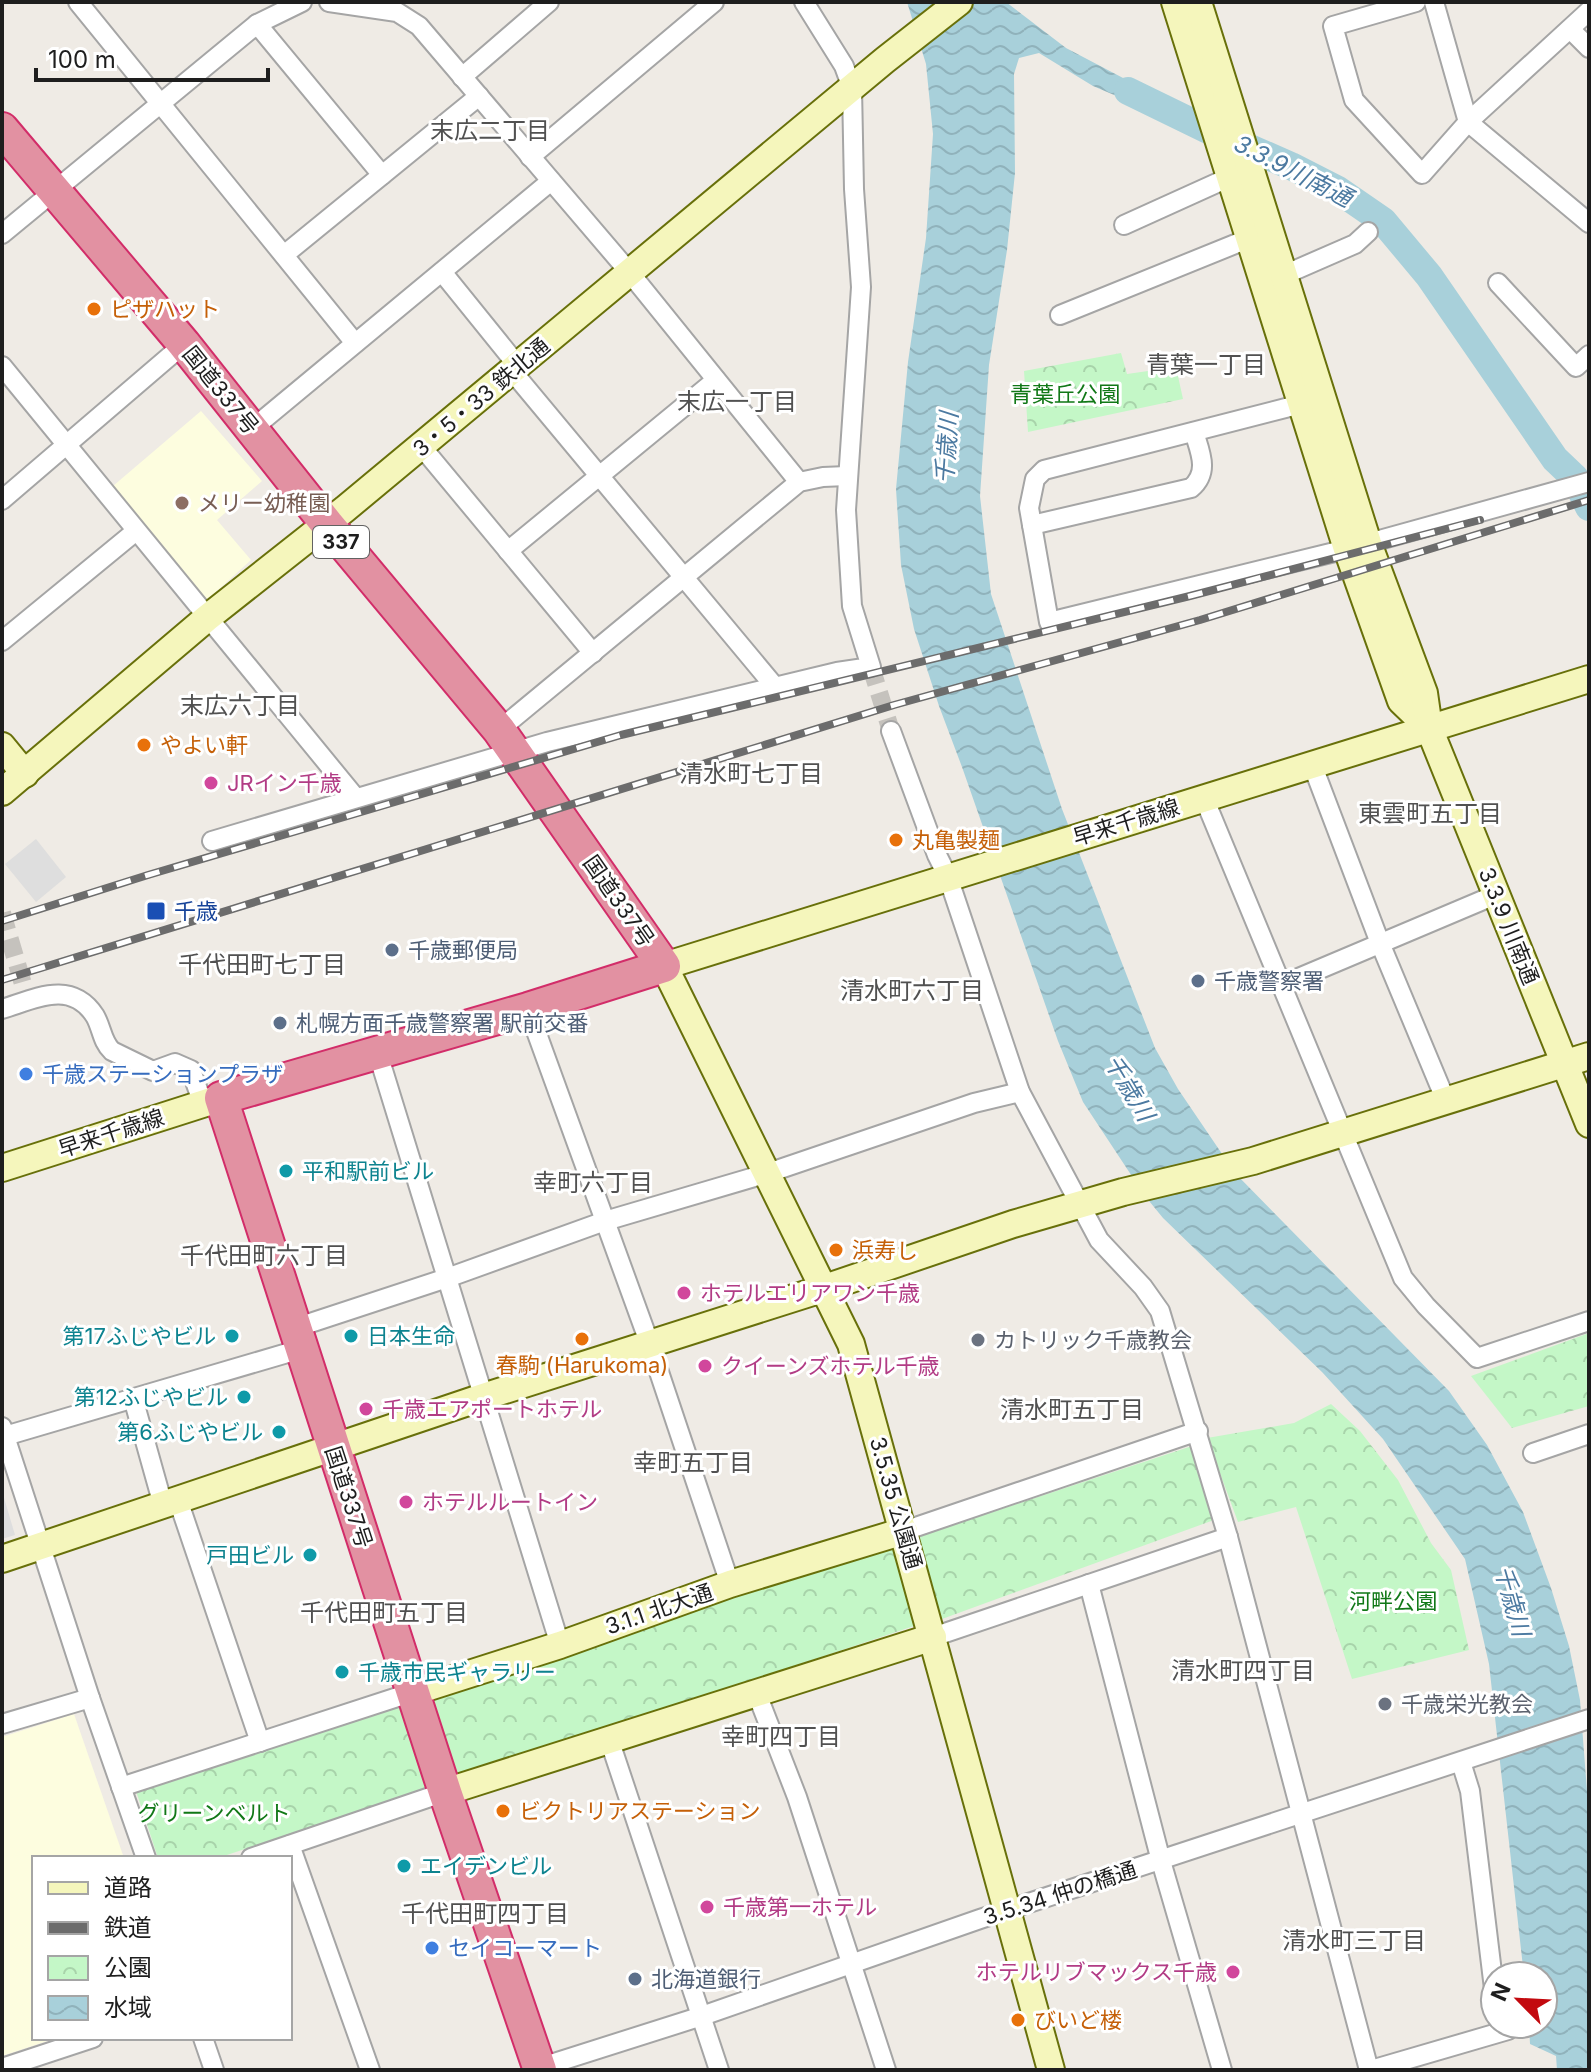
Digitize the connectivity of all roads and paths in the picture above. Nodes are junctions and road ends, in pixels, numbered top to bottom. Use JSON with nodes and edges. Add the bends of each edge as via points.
{"nodes":[{"id":1,"x":78,"y":2,"type":"edge"},
{"id":2,"x":302,"y":2,"type":"edge"},
{"id":3,"x":329,"y":2,"type":"edge"},
{"id":4,"x":549,"y":2,"type":"edge"},
{"id":5,"x":714,"y":2,"type":"edge"},
{"id":6,"x":804,"y":2,"type":"edge"},
{"id":7,"x":959,"y":2,"type":"edge"},
{"id":8,"x":1175,"y":2,"type":"edge"},
{"id":9,"x":1198,"y":2,"type":"edge"},
{"id":10,"x":1416,"y":2,"type":"edge"},
{"id":11,"x":1434,"y":2,"type":"edge"},
{"id":12,"x":389,"y":6,"type":"edge"},
{"id":13,"x":1589,"y":11,"type":"edge"},
{"id":14,"x":257,"y":24,"type":"junction"},
{"id":15,"x":1570,"y":29,"type":"junction"},
{"id":16,"x":1589,"y":48,"type":"edge"},
{"id":17,"x":462,"y":77,"type":"junction"},
{"id":18,"x":852,"y":88,"type":"junction"},
{"id":19,"x":479,"y":96,"type":"junction"},
{"id":20,"x":161,"y":103,"type":"junction"},
{"id":21,"x":1468,"y":122,"type":"junction"},
{"id":22,"x":2,"y":129,"type":"edge"},
{"id":23,"x":530,"y":157,"type":"junction"},
{"id":24,"x":1240,"y":170,"type":"junction"},
{"id":25,"x":382,"y":175,"type":"junction"},
{"id":26,"x":551,"y":181,"type":"junction"},
{"id":27,"x":53,"y":192,"type":"junction"},
{"id":28,"x":1589,"y":223,"type":"edge"},
{"id":29,"x":1124,"y":225,"type":"dead end"},
{"id":30,"x":1368,"y":232,"type":"dead end"},
{"id":31,"x":2,"y":234,"type":"edge"},
{"id":32,"x":1250,"y":238,"type":"junction"},
{"id":33,"x":284,"y":255,"type":"junction"},
{"id":34,"x":442,"y":272,"type":"junction"},
{"id":35,"x":630,"y":273,"type":"junction"},
{"id":36,"x":1284,"y":275,"type":"junction"},
{"id":37,"x":1498,"y":283,"type":"dead end"},
{"id":38,"x":1060,"y":315,"type":"dead end"},
{"id":39,"x":355,"y":343,"type":"junction"},
{"id":40,"x":184,"y":344,"type":"junction"},
{"id":41,"x":1589,"y":355,"type":"edge"},
{"id":42,"x":2,"y":366,"type":"edge"},
{"id":43,"x":515,"y":368,"type":"junction"},
{"id":44,"x":716,"y":380,"type":"junction"},
{"id":45,"x":1312,"y":401,"type":"junction"},
{"id":46,"x":252,"y":429,"type":"junction"},
{"id":47,"x":1194,"y":432,"type":"junction"},
{"id":48,"x":66,"y":445,"type":"junction"},
{"id":49,"x":421,"y":446,"type":"junction"},
{"id":50,"x":598,"y":476,"type":"junction"},
{"id":51,"x":847,"y":476,"type":"junction"},
{"id":52,"x":799,"y":482,"type":"junction"},
{"id":53,"x":1589,"y":482,"type":"edge"},
{"id":54,"x":2,"y":500,"type":"edge"},
{"id":55,"x":327,"y":524,"type":"junction"},
{"id":56,"x":1032,"y":525,"type":"junction"},
{"id":57,"x":136,"y":531,"type":"junction"},
{"id":58,"x":1358,"y":546,"type":"junction"},
{"id":59,"x":508,"y":551,"type":"junction"},
{"id":60,"x":684,"y":576,"type":"junction"},
{"id":61,"x":207,"y":618,"type":"junction"},
{"id":62,"x":2,"y":641,"type":"edge"},
{"id":63,"x":593,"y":653,"type":"junction"},
{"id":64,"x":1589,"y":679,"type":"edge"},
{"id":65,"x":776,"y":688,"type":"junction"},
{"id":66,"x":1429,"y":728,"type":"junction"},
{"id":67,"x":891,"y":731,"type":"tunnel mouth"},
{"id":68,"x":507,"y":741,"type":"junction"},
{"id":69,"x":2,"y":746,"type":"edge"},
{"id":70,"x":1312,"y":764,"type":"junction"},
{"id":71,"x":25,"y":774,"type":"junction"},
{"id":72,"x":2,"y":792,"type":"edge"},
{"id":73,"x":355,"y":797,"type":"junction"},
{"id":74,"x":1204,"y":798,"type":"junction"},
{"id":75,"x":212,"y":841,"type":"dead end"},
{"id":76,"x":955,"y":875,"type":"junction"},
{"id":77,"x":1495,"y":895,"type":"junction"},
{"id":78,"x":1380,"y":943,"type":"junction"},
{"id":79,"x":664,"y":966,"type":"junction"},
{"id":80,"x":1282,"y":985,"type":"junction"},
{"id":81,"x":2,"y":1009,"type":"edge"},
{"id":82,"x":528,"y":1009,"type":"junction"},
{"id":83,"x":378,"y":1054,"type":"junction"},
{"id":84,"x":1577,"y":1060,"type":"edge"},
{"id":85,"x":1020,"y":1092,"type":"junction"},
{"id":86,"x":212,"y":1101,"type":"junction"},
{"id":87,"x":1446,"y":1101,"type":"junction"},
{"id":88,"x":1589,"y":1124,"type":"edge"},
{"id":89,"x":1342,"y":1134,"type":"junction"},
{"id":90,"x":2,"y":1168,"type":"edge"},
{"id":91,"x":768,"y":1173,"type":"junction"},
{"id":92,"x":1083,"y":1205,"type":"junction"},
{"id":93,"x":605,"y":1221,"type":"junction"},
{"id":94,"x":447,"y":1278,"type":"junction"},
{"id":95,"x":822,"y":1289,"type":"junction"},
{"id":96,"x":1589,"y":1321,"type":"edge"},
{"id":97,"x":298,"y":1339,"type":"junction"},
{"id":98,"x":649,"y":1342,"type":"junction"},
{"id":99,"x":483,"y":1397,"type":"junction"},
{"id":100,"x":133,"y":1398,"type":"junction"},
{"id":101,"x":1198,"y":1431,"type":"junction"},
{"id":102,"x":3,"y":1432,"type":"edge"},
{"id":103,"x":1589,"y":1434,"type":"edge"},
{"id":104,"x":333,"y":1449,"type":"junction"},
{"id":105,"x":1533,"y":1453,"type":"dead end"},
{"id":106,"x":171,"y":1503,"type":"junction"},
{"id":107,"x":904,"y":1531,"type":"junction"},
{"id":108,"x":1228,"y":1537,"type":"junction"},
{"id":109,"x":40,"y":1546,"type":"junction"},
{"id":110,"x":2,"y":1559,"type":"edge"},
{"id":111,"x":730,"y":1584,"type":"junction"},
{"id":112,"x":1089,"y":1584,"type":"junction"},
{"id":113,"x":933,"y":1637,"type":"junction"},
{"id":114,"x":560,"y":1645,"type":"junction"},
{"id":115,"x":413,"y":1692,"type":"junction"},
{"id":116,"x":757,"y":1694,"type":"junction"},
{"id":117,"x":90,"y":1698,"type":"junction"},
{"id":118,"x":1589,"y":1719,"type":"edge"},
{"id":119,"x":2,"y":1724,"type":"edge"},
{"id":120,"x":609,"y":1739,"type":"junction"},
{"id":121,"x":260,"y":1742,"type":"junction"},
{"id":122,"x":1469,"y":1759,"type":"junction"},
{"id":123,"x":121,"y":1787,"type":"junction"},
{"id":124,"x":445,"y":1792,"type":"junction"},
{"id":125,"x":1302,"y":1815,"type":"junction"},
{"id":126,"x":290,"y":1845,"type":"junction"},
{"id":127,"x":145,"y":1856,"type":"edge"},
{"id":128,"x":257,"y":1856,"type":"edge"},
{"id":129,"x":1161,"y":1861,"type":"junction"},
{"id":130,"x":1009,"y":1909,"type":"junction"},
{"id":131,"x":1491,"y":1960,"type":"edge"},
{"id":132,"x":853,"y":1963,"type":"junction"},
{"id":133,"x":702,"y":2016,"type":"junction"},
{"id":134,"x":1479,"y":2036,"type":"edge"},
{"id":135,"x":87,"y":2040,"type":"edge"},
{"id":136,"x":204,"y":2040,"type":"edge"},
{"id":137,"x":2,"y":2068,"type":"edge"},
{"id":138,"x":537,"y":2069,"type":"edge"},
{"id":139,"x":214,"y":2070,"type":"edge"},
{"id":140,"x":370,"y":2070,"type":"edge"},
{"id":141,"x":719,"y":2070,"type":"edge"},
{"id":142,"x":886,"y":2070,"type":"edge"},
{"id":143,"x":1051,"y":2070,"type":"edge"},
{"id":144,"x":1222,"y":2070,"type":"edge"},
{"id":145,"x":1370,"y":2070,"type":"edge"}],
"edges":[{"from":1,"to":20,"type":"street"},
{"from":2,"to":14,"type":"street"},
{"from":3,"to":12,"type":"street"},
{"from":4,"to":17,"type":"street"},
{"from":5,"to":23,"type":"street"},
{"from":6,"to":18,"type":"street"},
{"from":7,"to":18,"type":"street","name":"3・5・33 鉄北通"},
{"from":8,"to":24,"type":"street","via":[[1222,150]]},
{"from":9,"to":24,"type":"street","via":[[1237,127]]},
{"from":10,"to":21,"type":"street","via":[[1333,26],[1354,100],[1422,174]]},
{"from":11,"to":21,"type":"street"},
{"from":12,"to":17,"type":"street","via":[[419,26]]},
{"from":13,"to":15,"type":"street"},
{"from":14,"to":20,"type":"street"},
{"from":14,"to":25,"type":"street"},
{"from":15,"to":16,"type":"street"},
{"from":15,"to":21,"type":"street"},
{"from":17,"to":19,"type":"street"},
{"from":18,"to":35,"type":"street","name":"3・5・33 鉄北通"},
{"from":18,"to":51,"type":"street","via":[[861,287]]},
{"from":19,"to":23,"type":"street"},
{"from":19,"to":25,"type":"street"},
{"from":20,"to":27,"type":"street"},
{"from":20,"to":33,"type":"street"},
{"from":21,"to":28,"type":"street"},
{"from":22,"to":27,"type":"highway","name":"国道337号","number":"337"},
{"from":23,"to":26,"type":"street"},
{"from":24,"to":29,"type":"street"},
{"from":24,"to":32,"type":"street"},
{"from":24,"to":36,"type":"street"},
{"from":25,"to":33,"type":"street"},
{"from":26,"to":34,"type":"street"},
{"from":26,"to":35,"type":"street"},
{"from":27,"to":31,"type":"street"},
{"from":27,"to":40,"type":"highway","name":"国道337号","number":"337"},
{"from":30,"to":36,"type":"street","via":[[1355,244]]},
{"from":32,"to":38,"type":"street"},
{"from":32,"to":45,"type":"street"},
{"from":33,"to":39,"type":"street"},
{"from":34,"to":39,"type":"street"},
{"from":34,"to":43,"type":"street"},
{"from":35,"to":43,"type":"street","name":"3・5・33 鉄北通"},
{"from":35,"to":44,"type":"street"},
{"from":36,"to":45,"type":"street"},
{"from":37,"to":41,"type":"street","via":[[1576,367]]},
{"from":39,"to":46,"type":"street"},
{"from":40,"to":46,"type":"highway","name":"国道337号","number":"337"},
{"from":40,"to":48,"type":"street"},
{"from":42,"to":48,"type":"street"},
{"from":43,"to":49,"type":"street","name":"3・5・33 鉄北通"},
{"from":43,"to":50,"type":"street"},
{"from":44,"to":50,"type":"street"},
{"from":44,"to":52,"type":"street"},
{"from":45,"to":47,"type":"street"},
{"from":45,"to":58,"type":"street"},
{"from":46,"to":55,"type":"highway","name":"国道337号","number":"337"},
{"from":47,"to":56,"type":"street","via":[[1044,470],[1035,479],[1029,508]]},
{"from":47,"to":56,"type":"street","via":[[1204,463],[1191,488]]},
{"from":48,"to":54,"type":"street"},
{"from":48,"to":57,"type":"street"},
{"from":49,"to":55,"type":"street","name":"3・5・33 鉄北通"},
{"from":49,"to":59,"type":"street"},
{"from":50,"to":59,"type":"street"},
{"from":50,"to":60,"type":"street"},
{"from":51,"to":52,"type":"street"},
{"from":51,"to":65,"type":"street","via":[[852,606],[871,667]]},
{"from":52,"to":60,"type":"street"},
{"from":53,"to":58,"type":"street"},
{"from":55,"to":61,"type":"street","name":"3・5・33 鉄北通"},
{"from":55,"to":68,"type":"highway","name":"国道337号","number":"337"},
{"from":56,"to":58,"type":"street","via":[[1049,622]]},
{"from":57,"to":61,"type":"street"},
{"from":57,"to":62,"type":"street"},
{"from":58,"to":66,"type":"street","via":[[1401,701]]},
{"from":59,"to":63,"type":"street"},
{"from":60,"to":63,"type":"street"},
{"from":60,"to":65,"type":"street"},
{"from":61,"to":71,"type":"street","name":"3・5・33 鉄北通"},
{"from":61,"to":73,"type":"street"},
{"from":63,"to":68,"type":"street"},
{"from":64,"to":66,"type":"street","name":"早来千歳線"},
{"from":65,"to":68,"type":"street"},
{"from":66,"to":70,"type":"street","name":"早来千歳線"},
{"from":66,"to":77,"type":"street","name":"3.3.9 川南通"},
{"from":67,"to":76,"type":"street","via":[[937,855]]},
{"from":68,"to":73,"type":"street"},
{"from":68,"to":79,"type":"highway","name":"国道337号","number":"337"},
{"from":69,"to":71,"type":"street"},
{"from":70,"to":74,"type":"street","name":"早来千歳線"},
{"from":70,"to":78,"type":"street"},
{"from":71,"to":72,"type":"street","name":"3・5・33 鉄北通"},
{"from":73,"to":75,"type":"street"},
{"from":74,"to":76,"type":"street","name":"早来千歳線"},
{"from":74,"to":80,"type":"street"},
{"from":76,"to":79,"type":"street","name":"早来千歳線"},
{"from":76,"to":85,"type":"street"},
{"from":77,"to":78,"type":"street"},
{"from":77,"to":84,"type":"street","name":"3.3.9 川南通"},
{"from":78,"to":80,"type":"street"},
{"from":78,"to":87,"type":"street"},
{"from":79,"to":82,"type":"highway","name":"国道337号"},
{"from":79,"to":91,"type":"street","name":"3.5.35 公園通"},
{"from":80,"to":89,"type":"street"},
{"from":81,"to":86,"type":"street","via":[[55,992],[78,1000],[97,1019],[112,1051],[153,1071],[175,1063],[191,1070]]},
{"from":82,"to":83,"type":"highway","name":"国道337号"},
{"from":82,"to":93,"type":"street"},
{"from":83,"to":86,"type":"highway","name":"国道337号"},
{"from":83,"to":94,"type":"street"},
{"from":84,"to":87,"type":"street"},
{"from":84,"to":88,"type":"street","name":"3.3.9 川南通"},
{"from":85,"to":91,"type":"street"},
{"from":85,"to":92,"type":"street"},
{"from":86,"to":90,"type":"street","name":"早来千歳線"},
{"from":86,"to":97,"type":"highway","name":"国道337号"},
{"from":87,"to":89,"type":"street"},
{"from":89,"to":92,"type":"street"},
{"from":89,"to":96,"type":"street","via":[[1403,1278],[1477,1358]]},
{"from":91,"to":93,"type":"street"},
{"from":91,"to":95,"type":"street","name":"3.5.35 公園通"},
{"from":92,"to":95,"type":"street"},
{"from":92,"to":101,"type":"street","via":[[1099,1240],[1160,1311]]},
{"from":93,"to":94,"type":"street"},
{"from":93,"to":98,"type":"street"},
{"from":94,"to":97,"type":"street"},
{"from":94,"to":99,"type":"street"},
{"from":95,"to":98,"type":"street"},
{"from":95,"to":107,"type":"street","name":"3.5.35 公園通","via":[[851,1344]]},
{"from":97,"to":100,"type":"street"},
{"from":97,"to":104,"type":"highway","name":"国道337号"},
{"from":98,"to":99,"type":"street"},
{"from":98,"to":111,"type":"street"},
{"from":99,"to":104,"type":"street"},
{"from":99,"to":114,"type":"street"},
{"from":100,"to":102,"type":"street"},
{"from":100,"to":106,"type":"street"},
{"from":101,"to":107,"type":"street","name":"3.1.1 北大通"},
{"from":101,"to":108,"type":"street"},
{"from":102,"to":109,"type":"street"},
{"from":103,"to":105,"type":"street"},
{"from":104,"to":106,"type":"street"},
{"from":104,"to":115,"type":"highway","name":"国道337号"},
{"from":106,"to":109,"type":"street"},
{"from":106,"to":121,"type":"street"},
{"from":107,"to":111,"type":"street","name":"3.1.1 北大通"},
{"from":107,"to":113,"type":"street","name":"3.5.35 公園通"},
{"from":108,"to":112,"type":"street"},
{"from":108,"to":125,"type":"street"},
{"from":109,"to":110,"type":"street"},
{"from":109,"to":117,"type":"street"},
{"from":111,"to":114,"type":"street","name":"3.1.1 北大通"},
{"from":112,"to":113,"type":"street"},
{"from":112,"to":129,"type":"street"},
{"from":113,"to":116,"type":"street"},
{"from":113,"to":130,"type":"street","name":"3.5.35 公園通"},
{"from":114,"to":115,"type":"street","name":"3.1.1 北大通"},
{"from":115,"to":121,"type":"street","name":"3.1.1 北大通"},
{"from":115,"to":124,"type":"highway","name":"国道337号"},
{"from":116,"to":120,"type":"street"},
{"from":116,"to":132,"type":"street"},
{"from":117,"to":119,"type":"street"},
{"from":117,"to":123,"type":"street"},
{"from":118,"to":122,"type":"street","name":"3.5.34 仲の橋通"},
{"from":120,"to":124,"type":"street"},
{"from":120,"to":133,"type":"street"},
{"from":121,"to":123,"type":"street","name":"3.1.1 北大通"},
{"from":122,"to":125,"type":"street","name":"3.5.34 仲の橋通"},
{"from":122,"to":131,"type":"street"},
{"from":123,"to":127,"type":"street"},
{"from":124,"to":126,"type":"street"},
{"from":124,"to":138,"type":"highway","name":"国道337号"},
{"from":125,"to":129,"type":"street","name":"3.5.34 仲の橋通"},
{"from":125,"to":145,"type":"street"},
{"from":126,"to":128,"type":"street"},
{"from":126,"to":140,"type":"street"},
{"from":129,"to":130,"type":"street","name":"3.5.34 仲の橋通"},
{"from":129,"to":144,"type":"street"},
{"from":130,"to":132,"type":"street","name":"3.5.34 仲の橋通"},
{"from":130,"to":143,"type":"street","name":"3.5.35 公園通"},
{"from":132,"to":133,"type":"street","name":"3.5.34 仲の橋通"},
{"from":132,"to":142,"type":"street"},
{"from":133,"to":138,"type":"street","name":"3.5.34 仲の橋通"},
{"from":133,"to":141,"type":"street"},
{"from":134,"to":145,"type":"street"},
{"from":135,"to":137,"type":"street"},
{"from":136,"to":139,"type":"street"}]}
